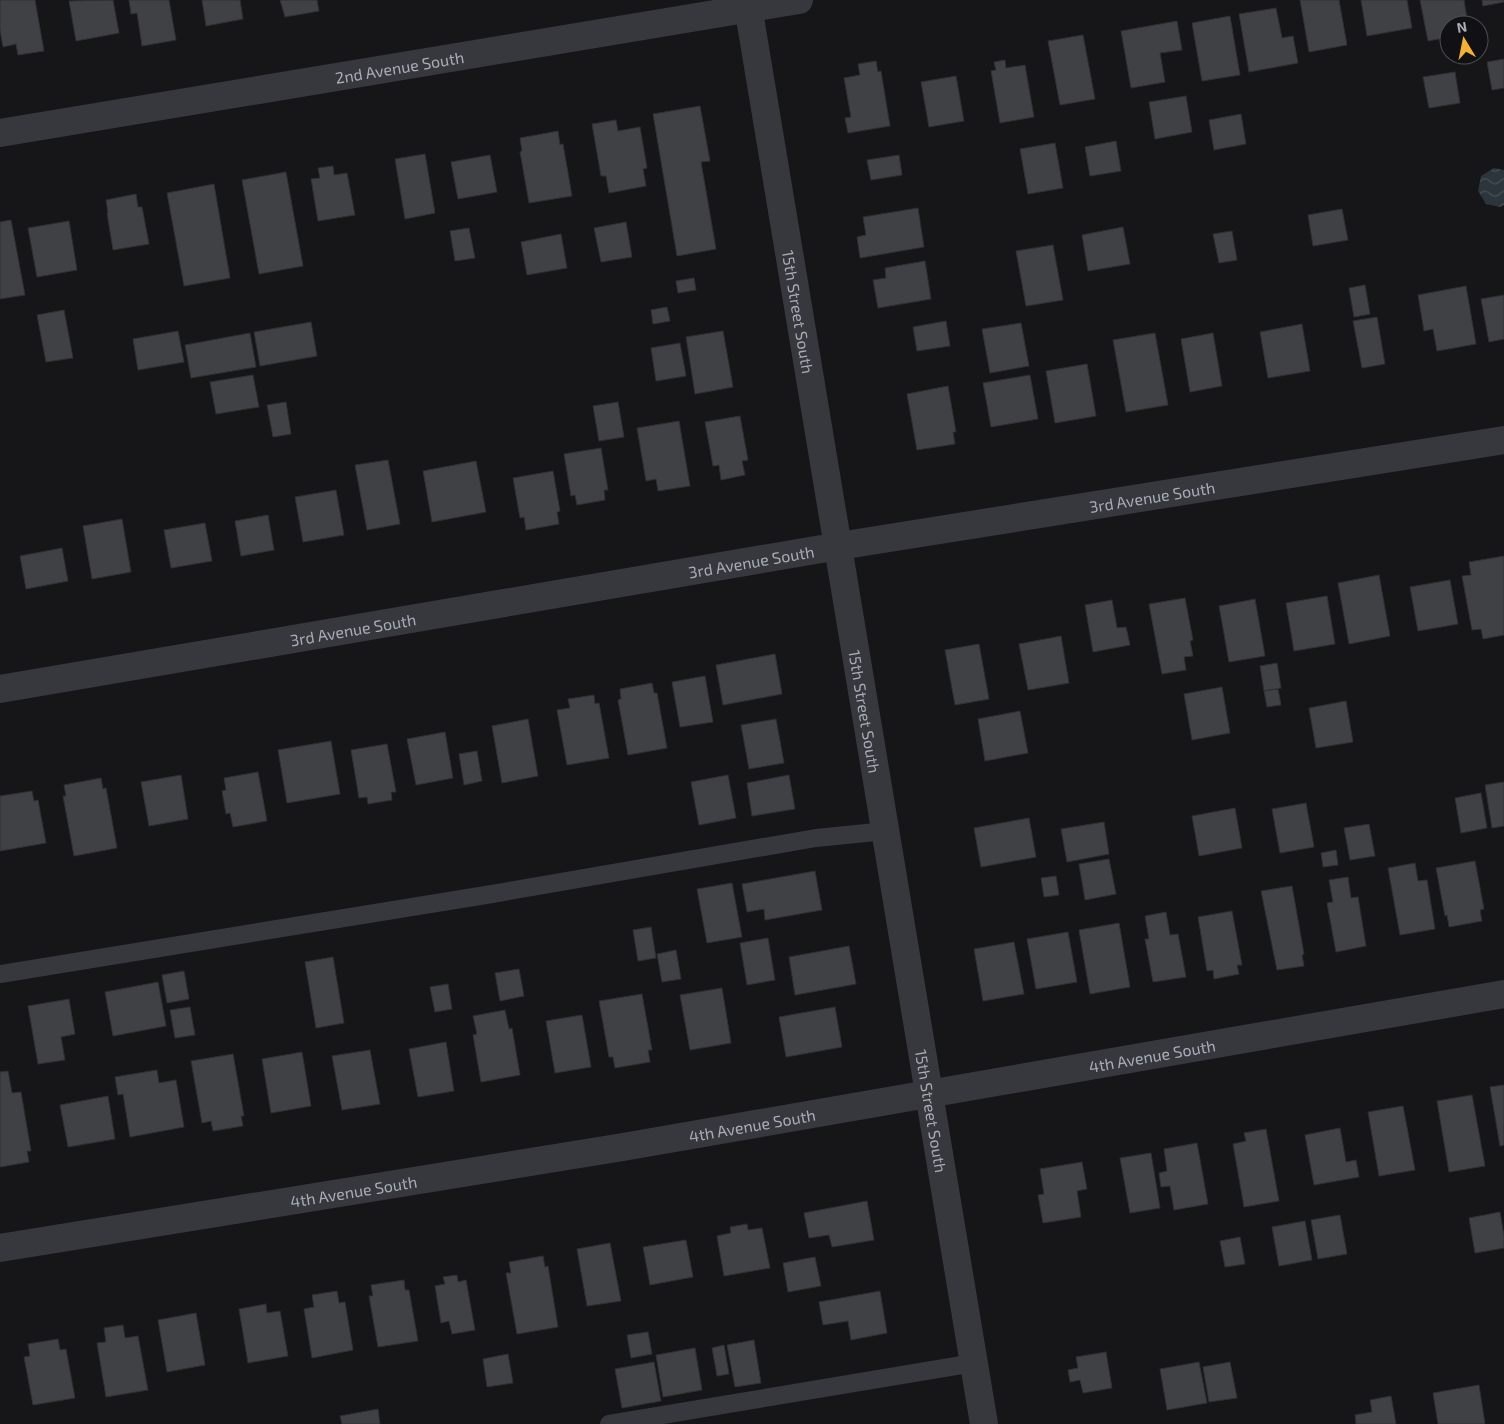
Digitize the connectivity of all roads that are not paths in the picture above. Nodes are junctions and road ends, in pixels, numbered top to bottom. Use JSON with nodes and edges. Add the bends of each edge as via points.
{"nodes":[{"id":1,"x":799,"y":0,"type":"edge"},
{"id":2,"x":748,"y":4,"type":"edge"},
{"id":3,"x":0,"y":133,"type":"edge"},
{"id":4,"x":1504,"y":440,"type":"edge"},
{"id":5,"x":839,"y":546,"type":"junction"},
{"id":6,"x":0,"y":689,"type":"edge"},
{"id":7,"x":886,"y":830,"type":"junction"},
{"id":8,"x":0,"y":974,"type":"edge"},
{"id":9,"x":1504,"y":994,"type":"edge"},
{"id":10,"x":930,"y":1094,"type":"junction"},
{"id":11,"x":0,"y":1248,"type":"edge"},
{"id":12,"x":974,"y":1363,"type":"junction"},
{"id":13,"x":609,"y":1424,"type":"edge"},
{"id":14,"x":984,"y":1424,"type":"edge"}],
"edges":[{"from":1,"to":2,"type":"street","name":"2nd Avenue South"},
{"from":2,"to":3,"type":"street","name":"2nd Avenue South"},
{"from":2,"to":5,"type":"street","name":"15th Street South"},
{"from":4,"to":5,"type":"street","name":"3rd Avenue South"},
{"from":5,"to":6,"type":"street","name":"3rd Avenue South"},
{"from":5,"to":7,"type":"street","name":"15th Street South"},
{"from":7,"to":8,"type":"lane","via":[[816,838],[502,893]]},
{"from":7,"to":10,"type":"street","name":"15th Street South"},
{"from":9,"to":10,"type":"street","name":"4th Avenue South"},
{"from":10,"to":11,"type":"street","name":"4th Avenue South"},
{"from":10,"to":12,"type":"street","name":"15th Street South"},
{"from":12,"to":13,"type":"lane"},
{"from":12,"to":14,"type":"street","name":"15th Street South"}]}
